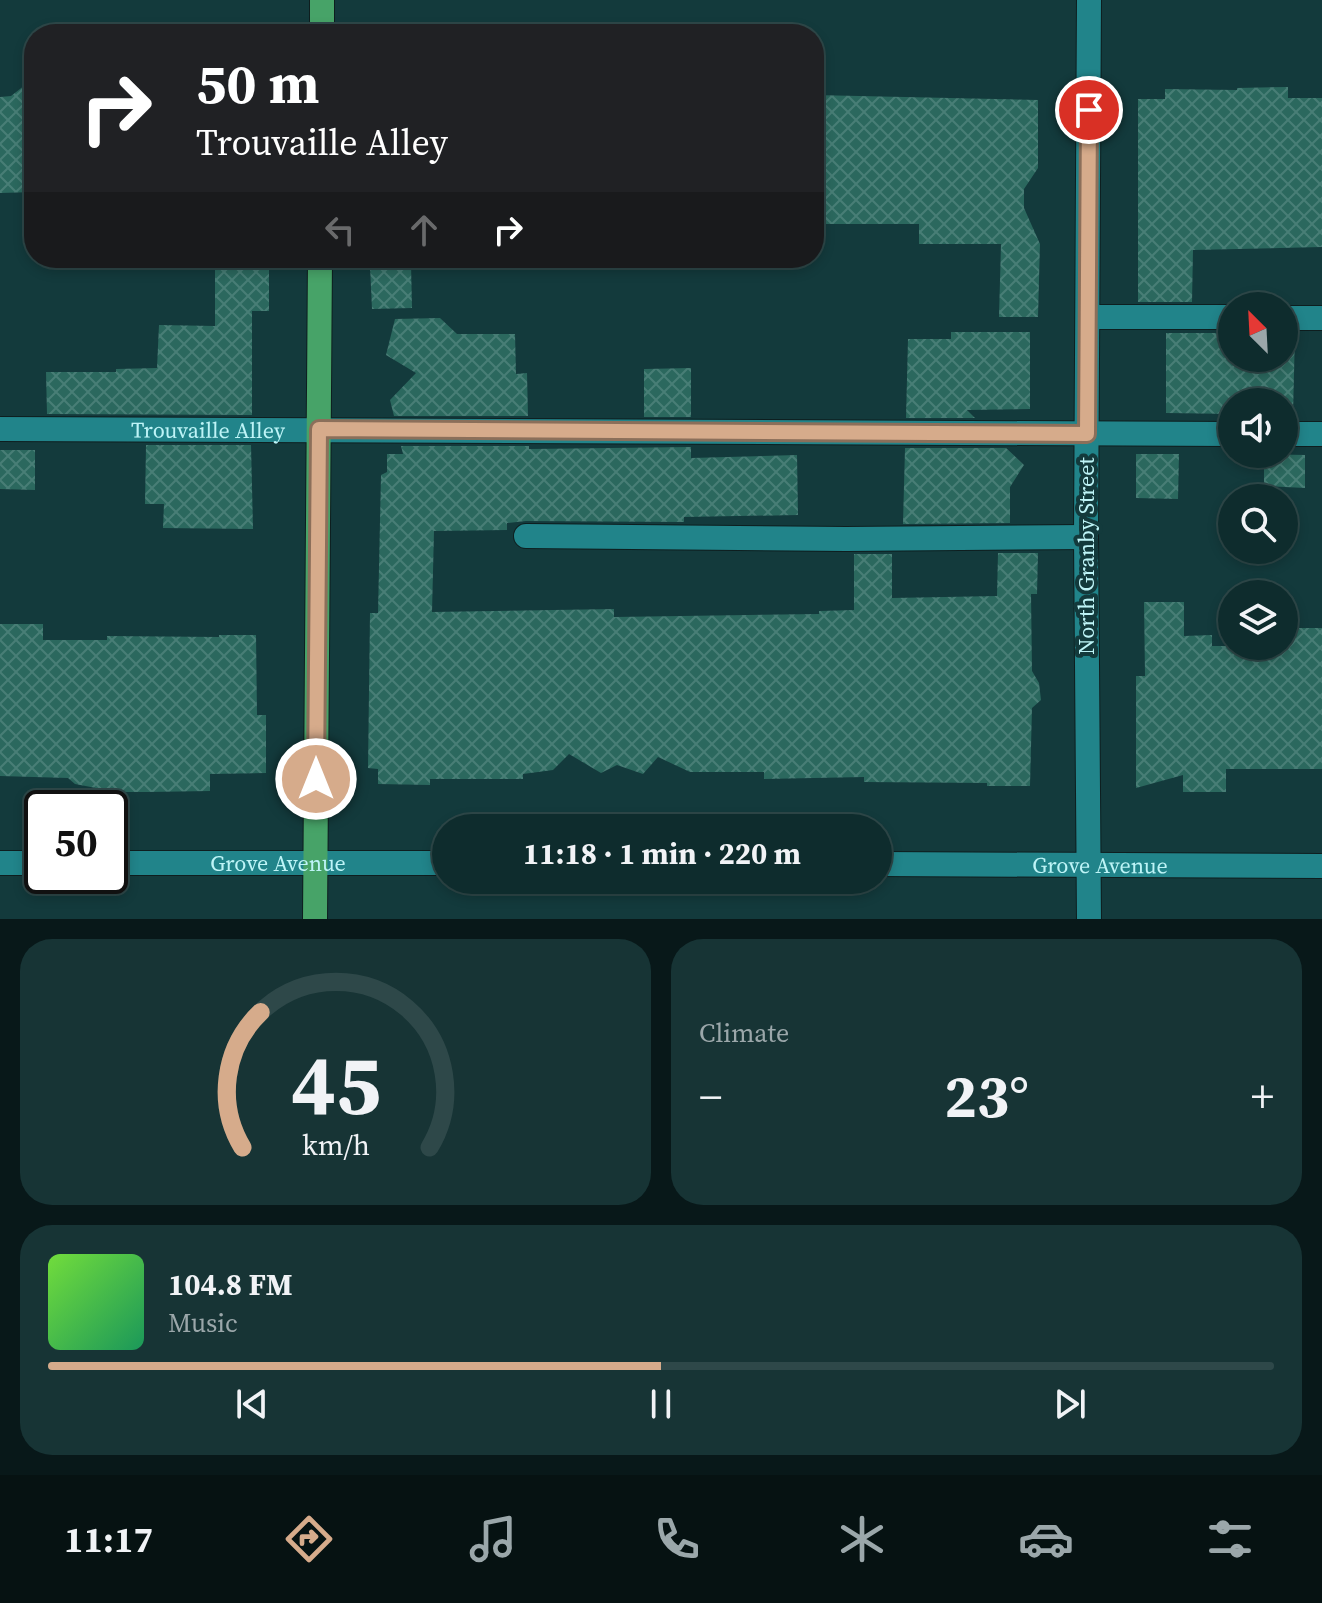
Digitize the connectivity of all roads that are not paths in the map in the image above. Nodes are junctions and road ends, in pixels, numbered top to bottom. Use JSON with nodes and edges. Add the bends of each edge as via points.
{"nodes":[{"id":1,"x":322,"y":0,"type":"edge"},
{"id":2,"x":1089,"y":0,"type":"edge"},
{"id":3,"x":322,"y":24,"type":"edge"},
{"id":4,"x":320,"y":268,"type":"edge"},
{"id":5,"x":1088,"y":317,"type":"junction"},
{"id":6,"x":1218,"y":317,"type":"edge"},
{"id":7,"x":1298,"y":318,"type":"edge"},
{"id":8,"x":1322,"y":318,"type":"edge"},
{"id":9,"x":0,"y":429,"type":"edge"},
{"id":10,"x":319,"y":429,"type":"junction"},
{"id":11,"x":1087,"y":434,"type":"junction"},
{"id":12,"x":1218,"y":434,"type":"edge"},
{"id":13,"x":1298,"y":434,"type":"edge"},
{"id":14,"x":1322,"y":434,"type":"edge"},
{"id":15,"x":526,"y":536,"type":"dead end"},
{"id":16,"x":1086,"y":537,"type":"junction"},
{"id":17,"x":0,"y":863,"type":"edge"},
{"id":18,"x":24,"y":863,"type":"edge"},
{"id":19,"x":128,"y":863,"type":"edge"},
{"id":20,"x":315,"y":863,"type":"junction"},
{"id":21,"x":432,"y":863,"type":"edge"},
{"id":22,"x":892,"y":864,"type":"edge"},
{"id":23,"x":1087,"y":865,"type":"junction"},
{"id":24,"x":1322,"y":866,"type":"edge"},
{"id":25,"x":315,"y":919,"type":"edge"},
{"id":26,"x":1089,"y":919,"type":"edge"}],
"edges":[{"from":1,"to":3,"type":"main road"},
{"from":2,"to":5,"type":"street","name":"North Granby Street"},
{"from":4,"to":10,"type":"main road"},
{"from":5,"to":6,"type":"street"},
{"from":5,"to":11,"type":"street","name":"North Granby Street"},
{"from":7,"to":8,"type":"street"},
{"from":9,"to":10,"type":"street","name":"Trouvaille Alley"},
{"from":10,"to":11,"type":"street","name":"Trouvaille Alley"},
{"from":10,"to":20,"type":"main road"},
{"from":11,"to":12,"type":"street","name":"Trouvaille Alley"},
{"from":11,"to":16,"type":"street","name":"North Granby Street"},
{"from":13,"to":14,"type":"street"},
{"from":15,"to":16,"type":"street"},
{"from":16,"to":23,"type":"street","name":"North Granby Street"},
{"from":17,"to":18,"type":"street"},
{"from":19,"to":20,"type":"street","name":"Grove Avenue"},
{"from":20,"to":21,"type":"street","name":"Grove Avenue"},
{"from":20,"to":25,"type":"main road"},
{"from":22,"to":23,"type":"street","name":"Grove Avenue"},
{"from":23,"to":24,"type":"street","name":"Grove Avenue"},
{"from":23,"to":26,"type":"street","name":"North Granby Street"}]}
